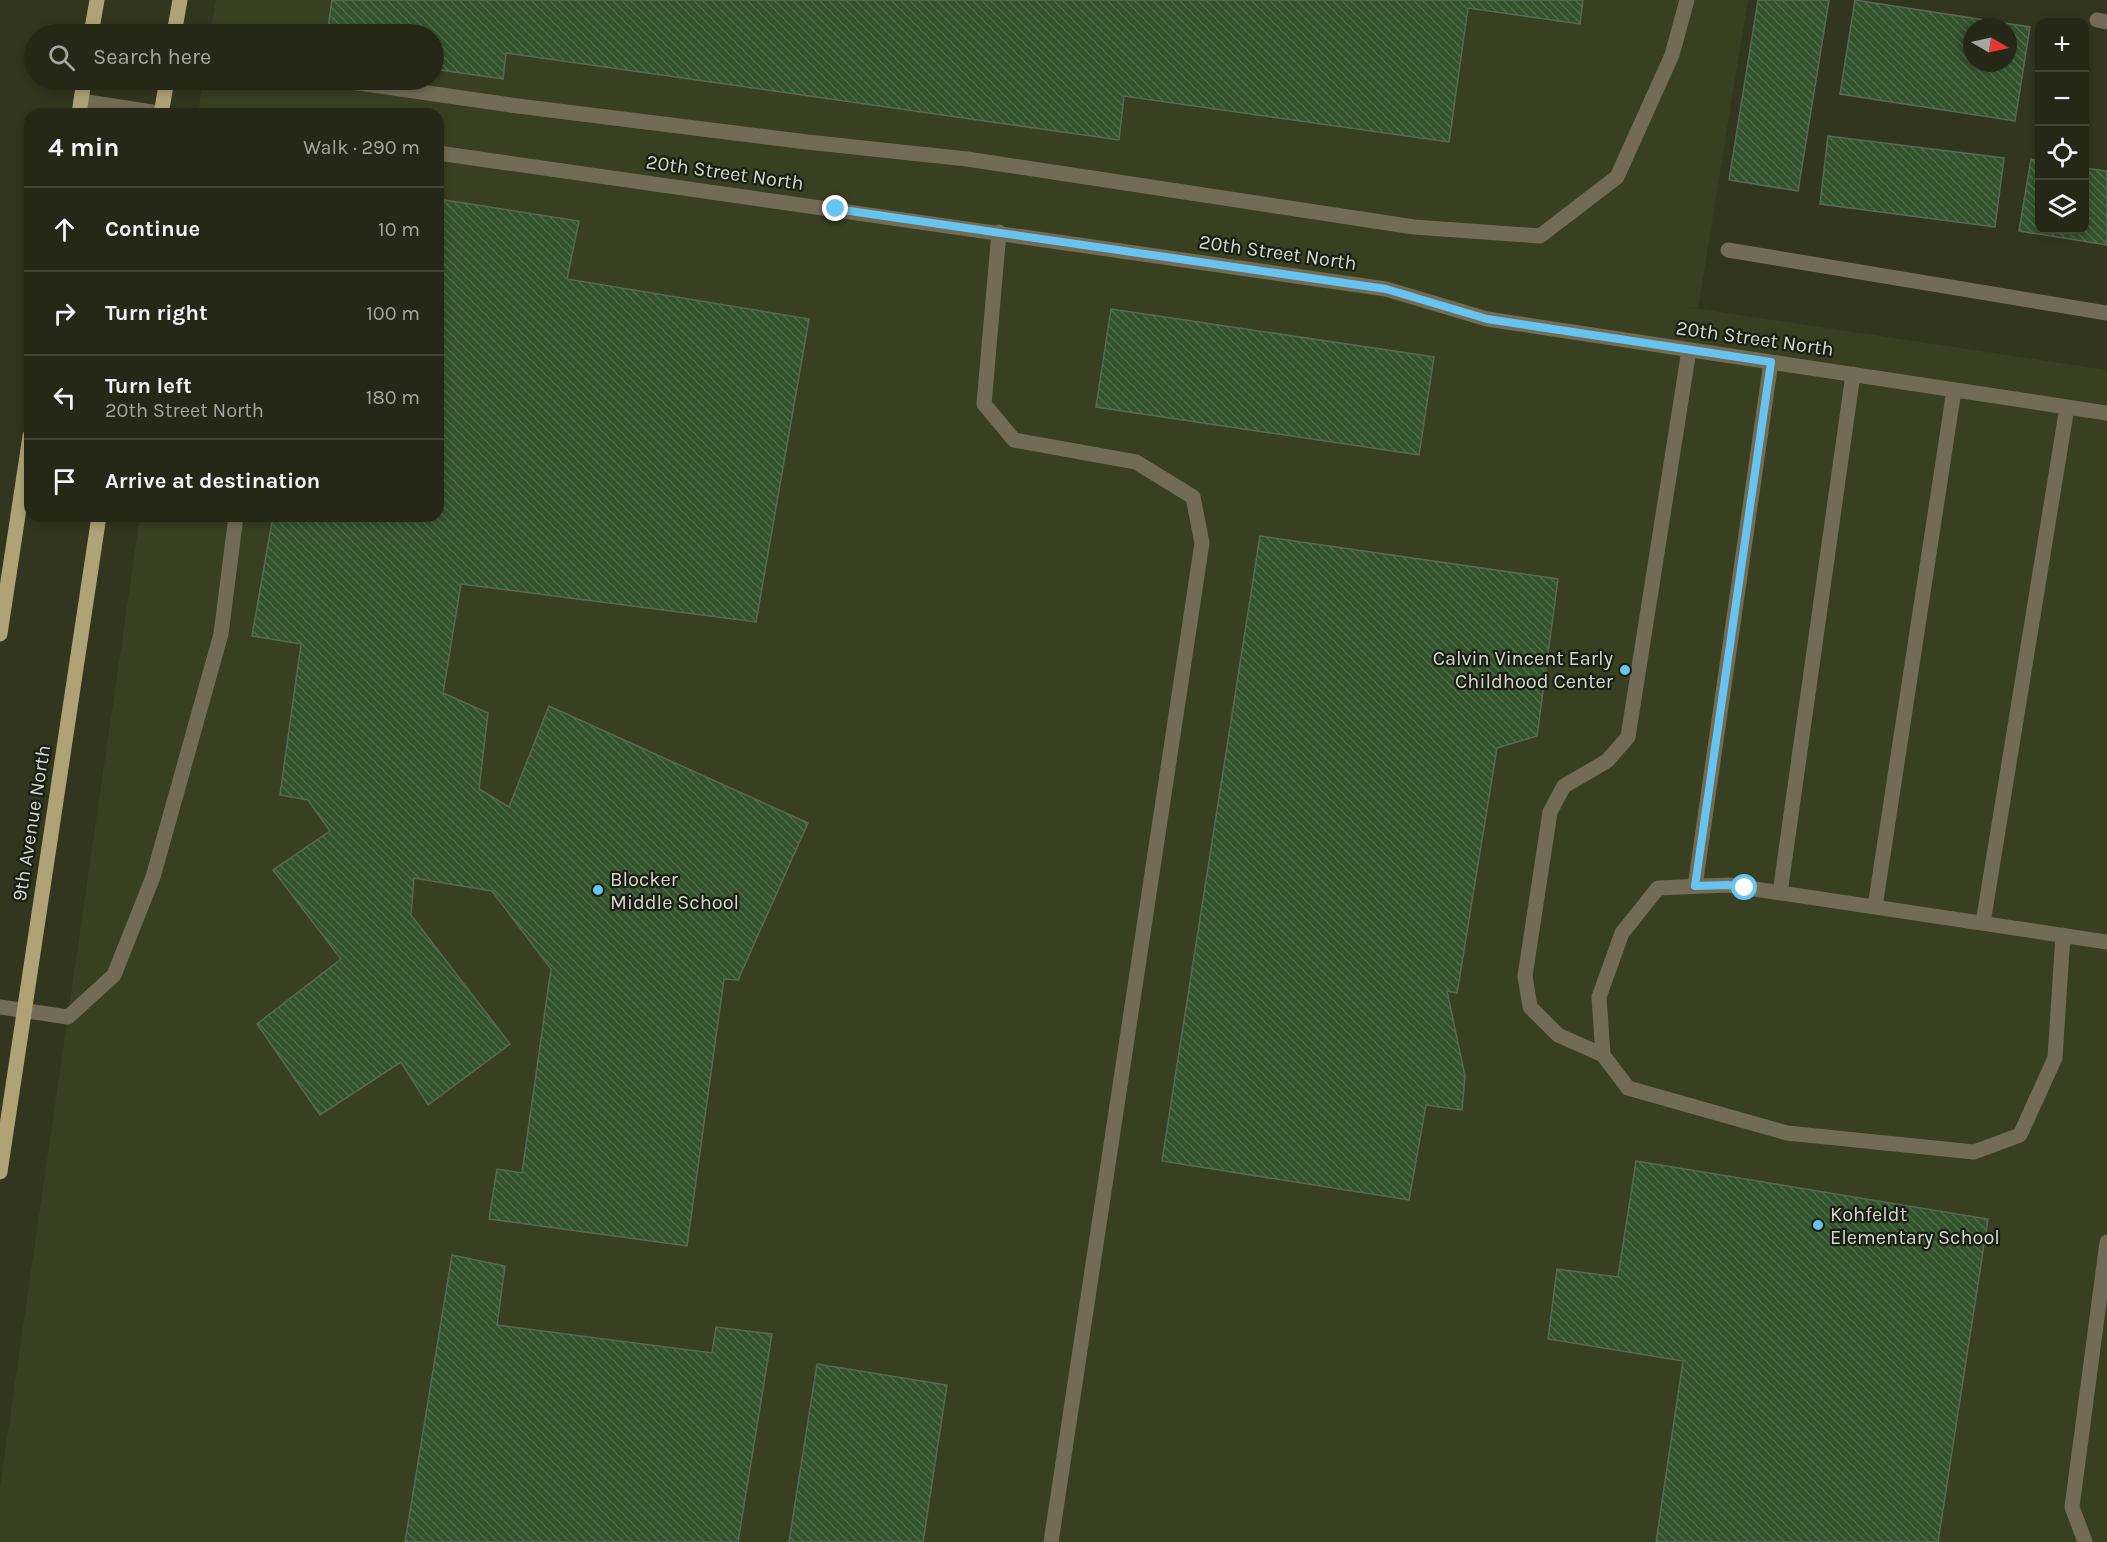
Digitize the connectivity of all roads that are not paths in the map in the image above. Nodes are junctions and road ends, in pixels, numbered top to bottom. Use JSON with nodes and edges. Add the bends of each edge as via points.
{"nodes":[{"id":1,"x":97,"y":0,"type":"edge"},
{"id":2,"x":180,"y":0,"type":"edge"},
{"id":3,"x":1687,"y":0,"type":"edge"},
{"id":4,"x":93,"y":24,"type":"edge"},
{"id":5,"x":176,"y":24,"type":"edge"},
{"id":6,"x":83,"y":90,"type":"edge"},
{"id":7,"x":166,"y":90,"type":"edge"},
{"id":8,"x":407,"y":90,"type":"edge"},
{"id":9,"x":80,"y":108,"type":"edge"},
{"id":10,"x":163,"y":108,"type":"edge"},
{"id":11,"x":444,"y":154,"type":"edge"},
{"id":12,"x":999,"y":232,"type":"junction"},
{"id":13,"x":1728,"y":250,"type":"dead end"},
{"id":14,"x":2107,"y":313,"type":"edge"},
{"id":15,"x":1689,"y":350,"type":"junction"},
{"id":16,"x":1771,"y":362,"type":"junction"},
{"id":17,"x":1853,"y":374,"type":"junction"},
{"id":18,"x":1954,"y":390,"type":"junction"},
{"id":19,"x":2067,"y":407,"type":"junction"},
{"id":20,"x":2107,"y":413,"type":"edge"},
{"id":21,"x":24,"y":476,"type":"edge"},
{"id":22,"x":98,"y":522,"type":"edge"},
{"id":23,"x":235,"y":522,"type":"edge"},
{"id":24,"x":0,"y":634,"type":"edge"},
{"id":25,"x":1695,"y":886,"type":"junction"},
{"id":26,"x":1780,"y":893,"type":"junction"},
{"id":27,"x":1875,"y":907,"type":"junction"},
{"id":28,"x":1983,"y":923,"type":"junction"},
{"id":29,"x":2063,"y":935,"type":"junction"},
{"id":30,"x":2107,"y":942,"type":"edge"},
{"id":31,"x":0,"y":1007,"type":"edge"},
{"id":32,"x":24,"y":1010,"type":"junction"},
{"id":33,"x":1604,"y":1055,"type":"junction"},
{"id":34,"x":0,"y":1172,"type":"edge"},
{"id":35,"x":2107,"y":1242,"type":"edge"},
{"id":36,"x":1051,"y":1542,"type":"edge"},
{"id":37,"x":2085,"y":1542,"type":"edge"}],
"edges":[{"from":1,"to":4,"type":"main road"},
{"from":2,"to":5,"type":"main road"},
{"from":3,"to":8,"type":"street","via":[[1672,55],[1617,177],[1540,236],[1414,227],[967,159]]},
{"from":6,"to":9,"type":"main road"},
{"from":7,"to":10,"type":"main road"},
{"from":11,"to":12,"type":"street","name":"20th Street North"},
{"from":12,"to":15,"type":"street","name":"20th Street North","via":[[1386,289],[1487,319]]},
{"from":12,"to":36,"type":"street","via":[[984,404],[1014,440],[1136,462],[1192,497],[1202,543]]},
{"from":13,"to":14,"type":"street"},
{"from":15,"to":16,"type":"street","name":"20th Street North"},
{"from":15,"to":33,"type":"street","via":[[1628,737],[1607,761],[1564,786],[1550,812],[1525,976],[1530,1007],[1558,1035]]},
{"from":16,"to":17,"type":"street","name":"20th Street North"},
{"from":16,"to":25,"type":"street"},
{"from":17,"to":18,"type":"street","name":"20th Street North"},
{"from":17,"to":26,"type":"street"},
{"from":18,"to":19,"type":"street","name":"20th Street North"},
{"from":18,"to":27,"type":"street"},
{"from":19,"to":20,"type":"street","name":"20th Street North"},
{"from":19,"to":28,"type":"street"},
{"from":21,"to":24,"type":"main road"},
{"from":22,"to":32,"type":"main road","name":"9th Avenue North"},
{"from":23,"to":32,"type":"street","via":[[221,634],[153,877],[114,975],[68,1017]]},
{"from":25,"to":26,"type":"street","via":[[1728,885]]},
{"from":25,"to":33,"type":"street","via":[[1658,888],[1622,933],[1599,997]]},
{"from":26,"to":27,"type":"street"},
{"from":27,"to":28,"type":"street"},
{"from":28,"to":29,"type":"street"},
{"from":29,"to":30,"type":"street"},
{"from":29,"to":33,"type":"street","via":[[2055,1058],[2020,1135],[1974,1152],[1788,1133],[1628,1088]]},
{"from":31,"to":32,"type":"street"},
{"from":32,"to":34,"type":"main road","name":"9th Avenue North"},
{"from":35,"to":37,"type":"street","via":[[2072,1507]]}]}
